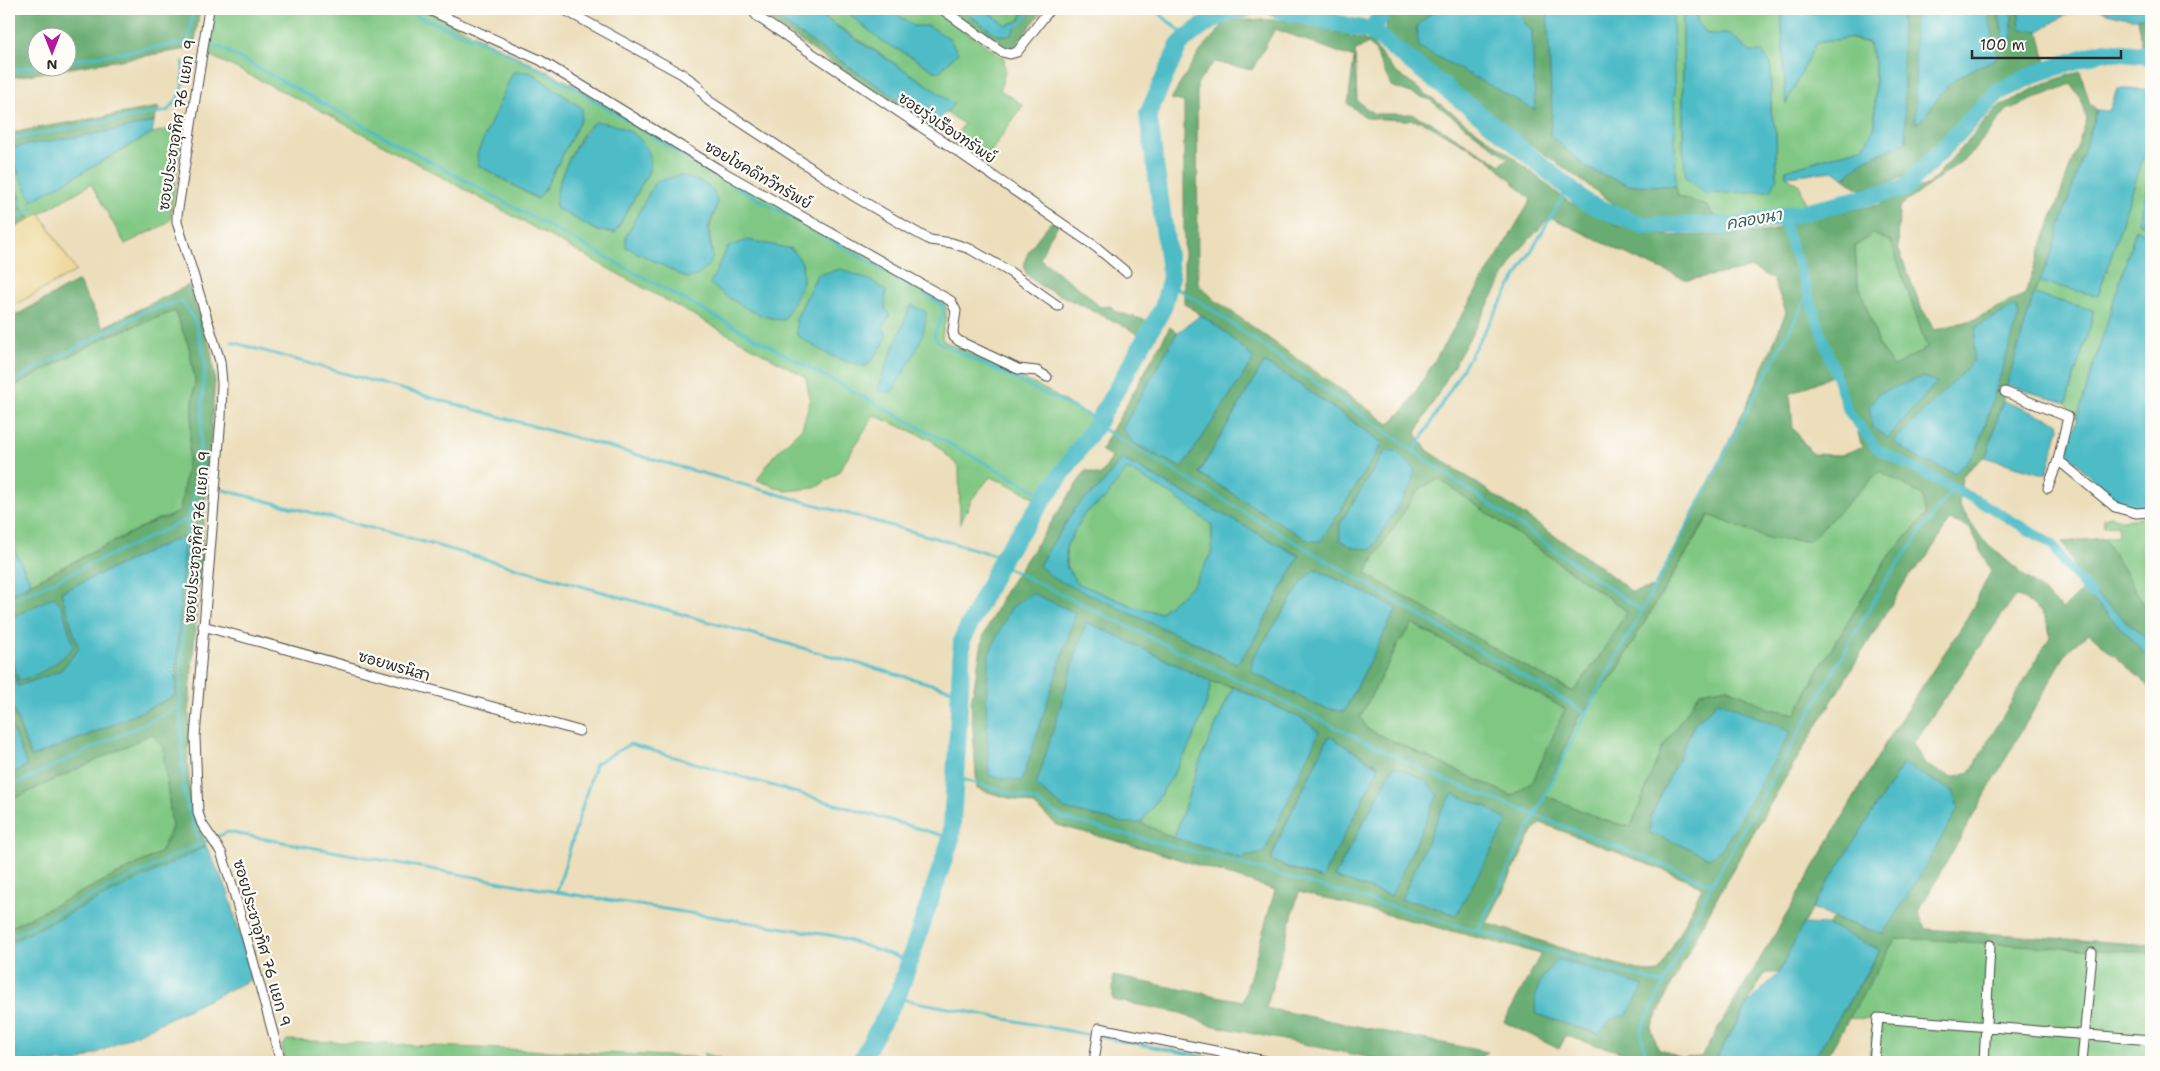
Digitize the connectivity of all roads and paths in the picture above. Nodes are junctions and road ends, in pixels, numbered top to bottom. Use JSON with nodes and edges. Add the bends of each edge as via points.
{"nodes":[{"id":1,"x":209,"y":9,"type":"edge"},
{"id":2,"x":427,"y":9,"type":"edge"},
{"id":3,"x":563,"y":9,"type":"edge"},
{"id":4,"x":751,"y":9,"type":"edge"},
{"id":5,"x":942,"y":9,"type":"edge"},
{"id":6,"x":1050,"y":9,"type":"edge"},
{"id":7,"x":1126,"y":272,"type":"dead end"},
{"id":8,"x":1058,"y":306,"type":"dead end"},
{"id":9,"x":1047,"y":377,"type":"dead end"},
{"id":10,"x":2006,"y":392,"type":"dead end"},
{"id":11,"x":2058,"y":460,"type":"junction"},
{"id":12,"x":2048,"y":488,"type":"dead end"},
{"id":13,"x":2151,"y":512,"type":"edge"},
{"id":14,"x":203,"y":626,"type":"junction"},
{"id":15,"x":579,"y":731,"type":"dead end"},
{"id":16,"x":1990,"y":945,"type":"dead end"},
{"id":17,"x":2092,"y":953,"type":"dead end"},
{"id":18,"x":1986,"y":1027,"type":"junction"},
{"id":19,"x":2084,"y":1035,"type":"junction"},
{"id":20,"x":2151,"y":1040,"type":"edge"},
{"id":21,"x":281,"y":1062,"type":"edge"},
{"id":22,"x":1094,"y":1062,"type":"edge"},
{"id":23,"x":1271,"y":1062,"type":"edge"},
{"id":24,"x":1874,"y":1062,"type":"edge"},
{"id":25,"x":1984,"y":1062,"type":"edge"},
{"id":26,"x":2082,"y":1062,"type":"edge"}],
"edges":[{"from":1,"to":14,"type":"street","name":"ซอยประชาอุทิศ 76 แยก 9","via":[[177,215],[220,361],[222,384],[214,518]]},
{"from":2,"to":9,"type":"street","name":"ซอยโชคดีทวีทรัพย์","via":[[540,60],[718,169],[914,280],[950,302],[956,311],[954,337],[959,341],[1018,369],[1037,371]]},
{"from":3,"to":8,"type":"street","via":[[682,74],[696,84],[709,101],[852,195],[930,240],[970,250],[1010,272]]},
{"from":4,"to":7,"type":"street","name":"ซอยรุ่งเรืองทรัพย์","via":[[758,17],[1096,247]]},
{"from":5,"to":6,"type":"street","via":[[1002,52],[1010,54],[1017,52]]},
{"from":10,"to":11,"type":"street","via":[[2068,417]]},
{"from":11,"to":12,"type":"street"},
{"from":11,"to":13,"type":"street","via":[[2115,507],[2136,513]]},
{"from":14,"to":15,"type":"street","name":"ซอยพรนิสา"},
{"from":14,"to":21,"type":"street","name":"ซอยประชาอุทิศ 76 แยก 9","via":[[195,737],[198,814],[221,852]]},
{"from":16,"to":18,"type":"street"},
{"from":17,"to":19,"type":"street"},
{"from":18,"to":19,"type":"street"},
{"from":18,"to":24,"type":"street","via":[[1878,1018]]},
{"from":18,"to":25,"type":"street"},
{"from":19,"to":20,"type":"street"},
{"from":19,"to":26,"type":"street"},
{"from":22,"to":23,"type":"street","via":[[1099,1028]]}]}
